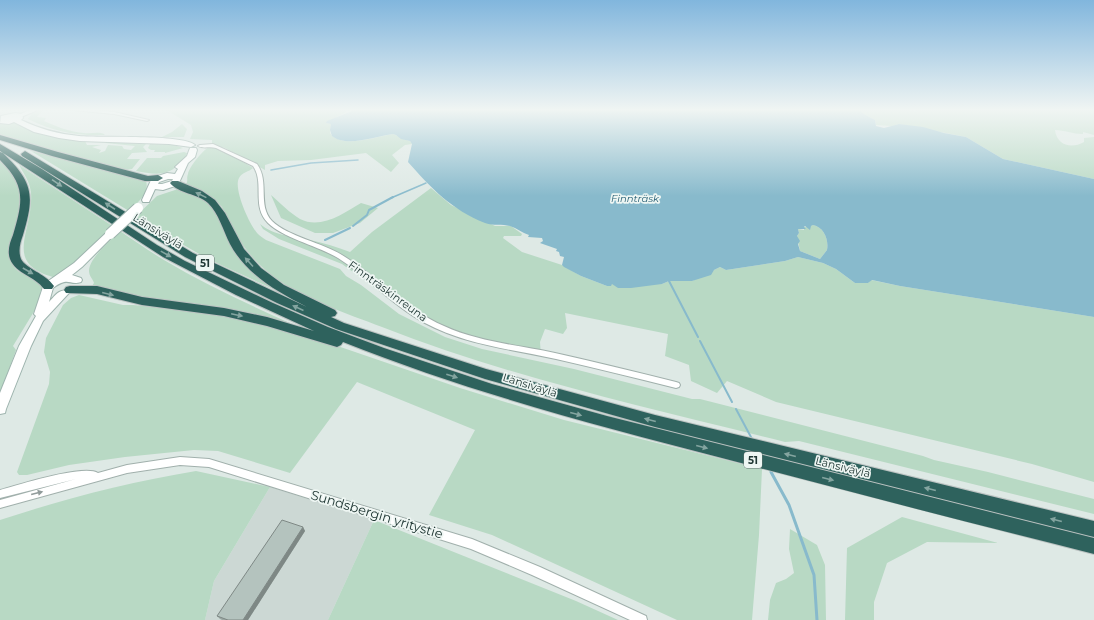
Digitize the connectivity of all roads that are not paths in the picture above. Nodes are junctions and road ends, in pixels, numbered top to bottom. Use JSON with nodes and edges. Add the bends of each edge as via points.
{"nodes":[{"id":1,"x":3,"y":138,"type":"edge"},
{"id":2,"x":61,"y":138,"type":"edge"},
{"id":3,"x":0,"y":140,"type":"edge"},
{"id":4,"x":195,"y":147,"type":"junction"},
{"id":5,"x":0,"y":148,"type":"edge"},
{"id":6,"x":0,"y":154,"type":"edge"},
{"id":7,"x":185,"y":164,"type":"junction"},
{"id":8,"x":167,"y":176,"type":"junction"},
{"id":9,"x":156,"y":182,"type":"junction"},
{"id":10,"x":173,"y":182,"type":"junction"},
{"id":11,"x":146,"y":200,"type":"junction"},
{"id":12,"x":86,"y":258,"type":"junction"},
{"id":13,"x":59,"y":279,"type":"junction"},
{"id":14,"x":70,"y":288,"type":"junction"},
{"id":15,"x":47,"y":289,"type":"junction"},
{"id":16,"x":39,"y":319,"type":"junction"},
{"id":17,"x":420,"y":360,"type":"junction"},
{"id":18,"x":676,"y":385,"type":"dead end"},
{"id":19,"x":0,"y":409,"type":"edge"},
{"id":20,"x":100,"y":475,"type":"junction"},
{"id":21,"x":0,"y":494,"type":"edge"},
{"id":22,"x":0,"y":504,"type":"edge"},
{"id":23,"x":1094,"y":529,"type":"edge"},
{"id":24,"x":1094,"y":546,"type":"edge"},
{"id":25,"x":642,"y":620,"type":"edge"}],
"edges":[{"from":1,"to":9,"type":"highway"},
{"from":2,"to":4,"type":"main road","via":[[172,142]]},
{"from":17,"to":3,"type":"highway","name":"Länsiväylä","number":"51","one_way":true,"via":[[230,276],[167,243],[40,161]]},
{"from":4,"to":7,"type":"main road"},
{"from":4,"to":18,"type":"street","name":"Finnträskinreuna","via":[[218,147],[258,168],[261,175],[260,204],[269,222],[339,256],[427,321],[469,339]]},
{"from":5,"to":17,"type":"highway","name":"Länsiväylä","number":"51","one_way":true,"via":[[27,163],[155,248],[227,286],[332,333]]},
{"from":6,"to":15,"type":"highway","one_way":true,"via":[[16,169],[26,190],[15,257],[22,267],[43,279]]},
{"from":7,"to":8,"type":"main road"},
{"from":7,"to":10,"type":"main road"},
{"from":8,"to":9,"type":"main road"},
{"from":8,"to":10,"type":"main road"},
{"from":9,"to":10,"type":"main road","via":[[159,187]]},
{"from":9,"to":11,"type":"main road"},
{"from":10,"to":11,"type":"main road"},
{"from":17,"to":10,"type":"highway","one_way":true,"via":[[268,279],[247,261],[212,202],[199,193]]},
{"from":11,"to":12,"type":"main road","bridge":true},
{"from":12,"to":13,"type":"main road"},
{"from":12,"to":14,"type":"main road"},
{"from":13,"to":14,"type":"main road","via":[[72,277]]},
{"from":13,"to":15,"type":"main road"},
{"from":14,"to":15,"type":"main road","via":[[50,295]]},
{"from":14,"to":16,"type":"main road"},
{"from":14,"to":17,"type":"highway","one_way":true,"via":[[90,289],[149,302],[223,312],[274,323],[369,353]]},
{"from":15,"to":16,"type":"main road"},
{"from":16,"to":19,"type":"main road","via":[[25,346]]},
{"from":23,"to":17,"type":"highway","name":"Länsiväylä","number":"51","one_way":true,"via":[[655,421]]},
{"from":17,"to":24,"type":"highway","name":"Länsiväylä","number":"51","one_way":true,"via":[[526,401]]},
{"from":20,"to":21,"type":"street","name":"Sundsbergin yritystie","via":[[74,475]]},
{"from":22,"to":20,"type":"street","name":"Sundsbergin yritystie","one_way":true},
{"from":20,"to":25,"type":"street","name":"Sundsbergin yritystie","via":[[180,461],[222,466],[472,544]]}]}
